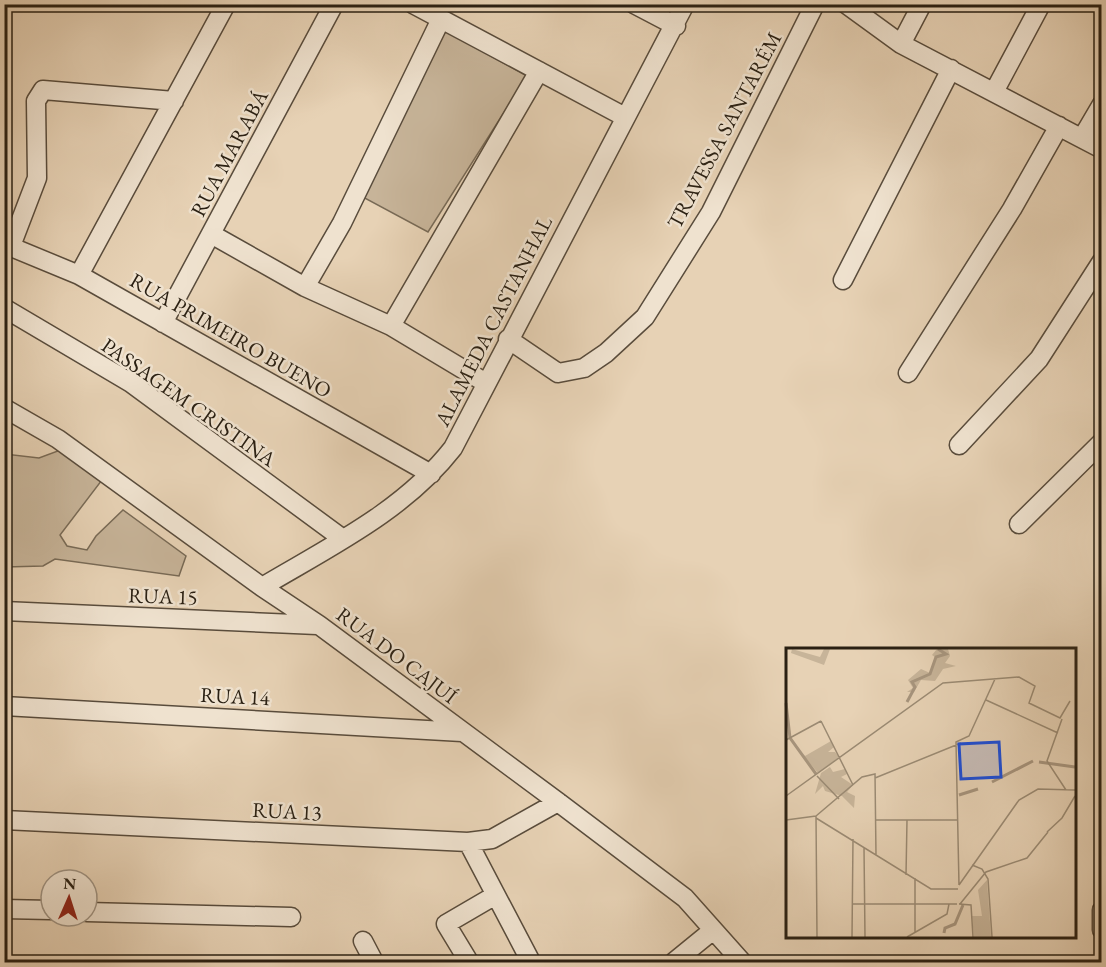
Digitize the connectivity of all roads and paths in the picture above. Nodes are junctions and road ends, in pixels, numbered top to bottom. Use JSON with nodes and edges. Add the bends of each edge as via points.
{"nodes":[{"id":1,"x":226,"y":4,"type":"edge"},
{"id":2,"x":334,"y":4,"type":"edge"},
{"id":3,"x":413,"y":4,"type":"edge"},
{"id":4,"x":634,"y":4,"type":"edge"},
{"id":5,"x":685,"y":4,"type":"edge"},
{"id":6,"x":815,"y":4,"type":"edge"},
{"id":7,"x":846,"y":4,"type":"edge"},
{"id":8,"x":922,"y":4,"type":"edge"},
{"id":9,"x":1041,"y":4,"type":"edge"},
{"id":10,"x":441,"y":19,"type":"junction"},
{"id":11,"x":676,"y":26,"type":"junction"},
{"id":12,"x":901,"y":44,"type":"junction"},
{"id":13,"x":951,"y":69,"type":"junction"},
{"id":14,"x":539,"y":71,"type":"junction"},
{"id":15,"x":994,"y":92,"type":"junction"},
{"id":16,"x":174,"y":101,"type":"junction"},
{"id":17,"x":1101,"y":104,"type":"edge"},
{"id":18,"x":625,"y":117,"type":"junction"},
{"id":19,"x":1059,"y":126,"type":"junction"},
{"id":20,"x":1082,"y":138,"type":"junction"},
{"id":21,"x":1101,"y":149,"type":"edge"},
{"id":22,"x":211,"y":234,"type":"junction"},
{"id":23,"x":8,"y":245,"type":"edge"},
{"id":24,"x":1101,"y":261,"type":"edge"},
{"id":25,"x":79,"y":275,"type":"junction"},
{"id":26,"x":843,"y":280,"type":"dead end"},
{"id":27,"x":305,"y":287,"type":"junction"},
{"id":28,"x":4,"y":308,"type":"edge"},
{"id":29,"x":163,"y":323,"type":"junction"},
{"id":30,"x":392,"y":326,"type":"junction"},
{"id":31,"x":508,"y":339,"type":"junction"},
{"id":32,"x":908,"y":373,"type":"dead end"},
{"id":33,"x":486,"y":383,"type":"junction"},
{"id":34,"x":4,"y":408,"type":"edge"},
{"id":35,"x":1101,"y":442,"type":"edge"},
{"id":36,"x":959,"y":445,"type":"dead end"},
{"id":37,"x":431,"y":474,"type":"junction"},
{"id":38,"x":1019,"y":524,"type":"dead end"},
{"id":39,"x":343,"y":539,"type":"junction"},
{"id":40,"x":262,"y":587,"type":"junction"},
{"id":41,"x":4,"y":611,"type":"edge"},
{"id":42,"x":319,"y":625,"type":"junction"},
{"id":43,"x":4,"y":706,"type":"edge"},
{"id":44,"x":462,"y":732,"type":"junction"},
{"id":45,"x":558,"y":802,"type":"junction"},
{"id":46,"x":4,"y":820,"type":"edge"},
{"id":47,"x":468,"y":842,"type":"junction"},
{"id":48,"x":494,"y":896,"type":"junction"},
{"id":49,"x":4,"y":909,"type":"edge"},
{"id":50,"x":39,"y":910,"type":"edge"},
{"id":51,"x":1101,"y":910,"type":"edge"},
{"id":52,"x":99,"y":912,"type":"edge"},
{"id":53,"x":291,"y":917,"type":"dead end"},
{"id":54,"x":1101,"y":930,"type":"edge"},
{"id":55,"x":712,"y":931,"type":"junction"},
{"id":56,"x":363,"y":941,"type":"dead end"},
{"id":57,"x":374,"y":963,"type":"edge"},
{"id":58,"x":469,"y":963,"type":"edge"},
{"id":59,"x":531,"y":963,"type":"edge"},
{"id":60,"x":674,"y":963,"type":"edge"},
{"id":61,"x":742,"y":963,"type":"edge"}],
"edges":[{"from":1,"to":16,"type":"street"},
{"from":2,"to":22,"type":"street","name":"RUA MARABÁ"},
{"from":3,"to":10,"type":"street"},
{"from":4,"to":11,"type":"street"},
{"from":5,"to":11,"type":"street","name":"ALAMEDA CASTANHAL"},
{"from":6,"to":31,"type":"street","name":"TRAVESSA SANTARÉM","via":[[711,212],[645,317],[630,334],[584,368],[558,373]]},
{"from":7,"to":12,"type":"street"},
{"from":8,"to":12,"type":"street"},
{"from":9,"to":15,"type":"street"},
{"from":10,"to":14,"type":"street"},
{"from":10,"to":27,"type":"street","via":[[342,223]]},
{"from":11,"to":18,"type":"street","name":"ALAMEDA CASTANHAL"},
{"from":12,"to":13,"type":"street"},
{"from":13,"to":15,"type":"street"},
{"from":13,"to":26,"type":"street"},
{"from":14,"to":18,"type":"street"},
{"from":14,"to":30,"type":"street"},
{"from":15,"to":19,"type":"street"},
{"from":16,"to":23,"type":"street","via":[[43,90],[36,101],[37,178]]},
{"from":16,"to":25,"type":"street"},
{"from":17,"to":20,"type":"street"},
{"from":18,"to":31,"type":"street","name":"ALAMEDA CASTANHAL"},
{"from":19,"to":20,"type":"street"},
{"from":19,"to":32,"type":"street","via":[[1012,209]]},
{"from":20,"to":21,"type":"street"},
{"from":22,"to":27,"type":"street"},
{"from":22,"to":29,"type":"street","name":"RUA MARABÁ"},
{"from":23,"to":25,"type":"street","name":"RUA PRIMEIRO BUENO"},
{"from":24,"to":36,"type":"street","via":[[1039,359]]},
{"from":25,"to":29,"type":"street","name":"RUA PRIMEIRO BUENO"},
{"from":27,"to":30,"type":"street"},
{"from":28,"to":39,"type":"street","name":"PASSAGEM CRISTINA","via":[[131,383]]},
{"from":29,"to":37,"type":"street","name":"RUA PRIMEIRO BUENO"},
{"from":30,"to":33,"type":"street"},
{"from":31,"to":33,"type":"street","name":"ALAMEDA CASTANHAL"},
{"from":33,"to":37,"type":"street","name":"ALAMEDA CASTANHAL","via":[[453,448]]},
{"from":34,"to":40,"type":"street","name":"RUA DO CAJUÍ","via":[[58,439]]},
{"from":35,"to":38,"type":"street"},
{"from":37,"to":39,"type":"street","name":"ALAMEDA CASTANHAL","via":[[400,501]]},
{"from":39,"to":40,"type":"street","name":"ALAMEDA CASTANHAL"},
{"from":40,"to":42,"type":"street","name":"RUA DO CAJUÍ"},
{"from":41,"to":42,"type":"street","name":"RUA 15"},
{"from":42,"to":44,"type":"street","name":"RUA DO CAJUÍ"},
{"from":43,"to":44,"type":"street","name":"RUA 14"},
{"from":44,"to":45,"type":"street","name":"RUA DO CAJUÍ"},
{"from":45,"to":47,"type":"street","name":"RUA 13","via":[[492,839]]},
{"from":45,"to":55,"type":"street","name":"RUA DO CAJUÍ","via":[[685,898]]},
{"from":46,"to":47,"type":"street","name":"RUA 13"},
{"from":47,"to":48,"type":"street"},
{"from":48,"to":58,"type":"street","via":[[446,924]]},
{"from":48,"to":59,"type":"street"},
{"from":49,"to":50,"type":"street"},
{"from":51,"to":54,"type":"street"},
{"from":52,"to":53,"type":"street"},
{"from":55,"to":60,"type":"street"},
{"from":55,"to":61,"type":"street","name":"RUA DO CAJUÍ"},
{"from":56,"to":57,"type":"street"}]}
